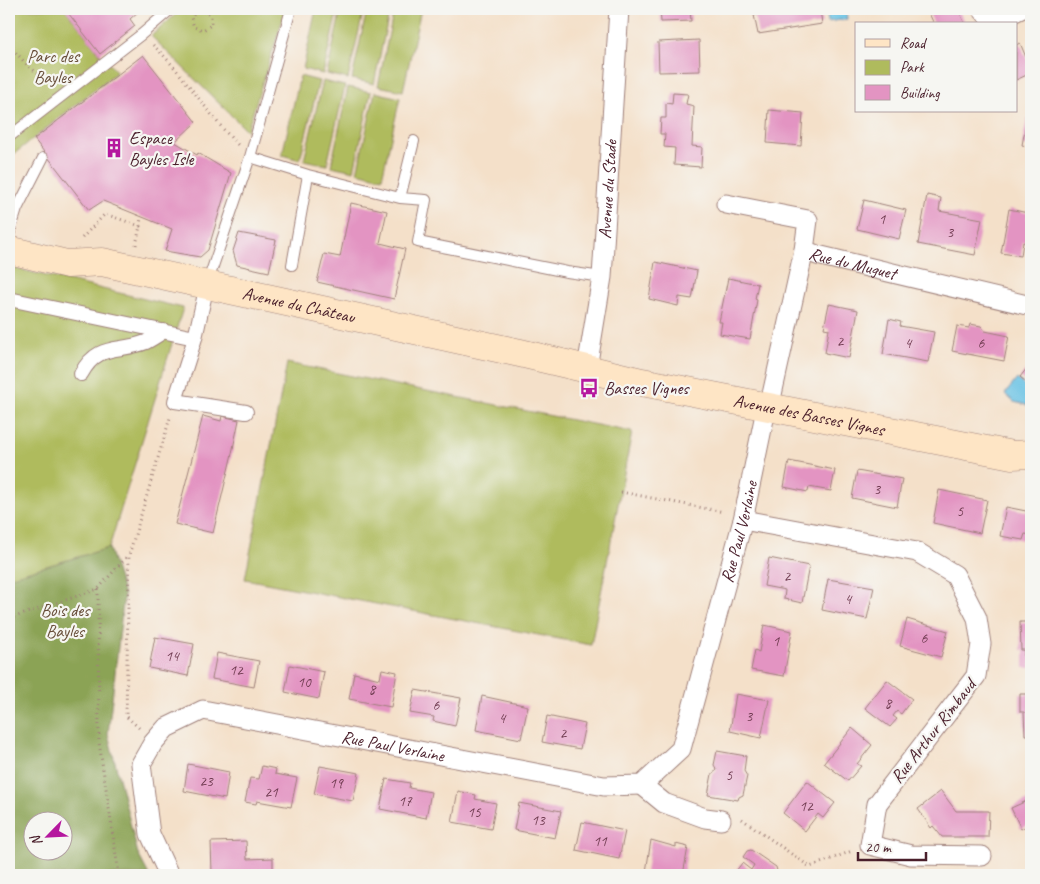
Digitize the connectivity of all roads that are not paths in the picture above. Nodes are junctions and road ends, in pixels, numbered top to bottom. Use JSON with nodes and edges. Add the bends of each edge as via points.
{"nodes":[{"id":1,"x":171,"y":9,"type":"edge"},
{"id":2,"x":292,"y":9,"type":"edge"},
{"id":3,"x":619,"y":9,"type":"edge"},
{"id":4,"x":982,"y":9,"type":"edge"},
{"id":5,"x":1021,"y":9,"type":"edge"},
{"id":6,"x":9,"y":137,"type":"edge"},
{"id":7,"x":414,"y":141,"type":"dead end"},
{"id":8,"x":42,"y":158,"type":"dead end"},
{"id":9,"x":250,"y":158,"type":"junction"},
{"id":10,"x":308,"y":175,"type":"junction"},
{"id":11,"x":400,"y":198,"type":"junction"},
{"id":12,"x":726,"y":204,"type":"dead end"},
{"id":13,"x":9,"y":235,"type":"edge"},
{"id":14,"x":9,"y":250,"type":"edge"},
{"id":15,"x":804,"y":250,"type":"junction"},
{"id":16,"x":292,"y":265,"type":"dead end"},
{"id":17,"x":602,"y":277,"type":"junction"},
{"id":18,"x":207,"y":285,"type":"junction"},
{"id":19,"x":9,"y":299,"type":"edge"},
{"id":20,"x":1031,"y":306,"type":"edge"},
{"id":21,"x":164,"y":332,"type":"junction"},
{"id":22,"x":195,"y":338,"type":"junction"},
{"id":23,"x":587,"y":368,"type":"junction"},
{"id":24,"x":81,"y":374,"type":"dead end"},
{"id":25,"x":768,"y":408,"type":"junction"},
{"id":26,"x":246,"y":412,"type":"dead end"},
{"id":27,"x":1031,"y":454,"type":"edge"},
{"id":28,"x":744,"y":517,"type":"junction"},
{"id":29,"x":642,"y":785,"type":"junction"},
{"id":30,"x":721,"y":820,"type":"road end"},
{"id":31,"x":982,"y":856,"type":"dead end"},
{"id":32,"x":169,"y":875,"type":"edge"}],
"edges":[{"from":1,"to":6,"type":"lane"},
{"from":2,"to":9,"type":"lane"},
{"from":3,"to":17,"type":"street","name":"Avenue du Stade"},
{"from":4,"to":5,"type":"street","via":[[992,22]]},
{"from":7,"to":11,"type":"lane"},
{"from":8,"to":13,"type":"lane","via":[[17,209]]},
{"from":9,"to":10,"type":"lane"},
{"from":9,"to":18,"type":"lane"},
{"from":10,"to":11,"type":"lane"},
{"from":10,"to":16,"type":"lane"},
{"from":11,"to":17,"type":"lane","via":[[426,200],[418,242]]},
{"from":12,"to":15,"type":"street","via":[[808,220]]},
{"from":14,"to":18,"type":"main road","name":"Avenue du Château","via":[[67,264],[102,262]]},
{"from":15,"to":20,"type":"street","name":"Rue du Muguet"},
{"from":15,"to":25,"type":"street","name":"Rue du Muguet"},
{"from":17,"to":23,"type":"street","name":"Avenue du Stade"},
{"from":18,"to":22,"type":"street"},
{"from":18,"to":23,"type":"main road","name":"Avenue du Château"},
{"from":19,"to":21,"type":"street"},
{"from":21,"to":22,"type":"street"},
{"from":21,"to":24,"type":"street","via":[[146,342],[106,351],[88,361]]},
{"from":22,"to":26,"type":"street","via":[[175,401]]},
{"from":23,"to":25,"type":"main road","name":"Avenue des Basses Vignes"},
{"from":25,"to":27,"type":"main road","name":"Avenue des Basses Vignes","via":[[1012,455]]},
{"from":25,"to":28,"type":"street","name":"Rue Paul Verlaine"},
{"from":28,"to":29,"type":"street","name":"Rue Paul Verlaine","via":[[681,749]]},
{"from":28,"to":31,"type":"street","name":"Rue Arthur Rimbaud","via":[[917,552],[955,575],[977,618],[981,644],[976,676],[877,804],[870,845],[911,855]]},
{"from":29,"to":30,"type":"street","via":[[664,803],[705,818]]},
{"from":29,"to":32,"type":"street","name":"Rue Paul Verlaine","via":[[604,786],[203,710],[166,728],[141,764],[150,834]]}]}
